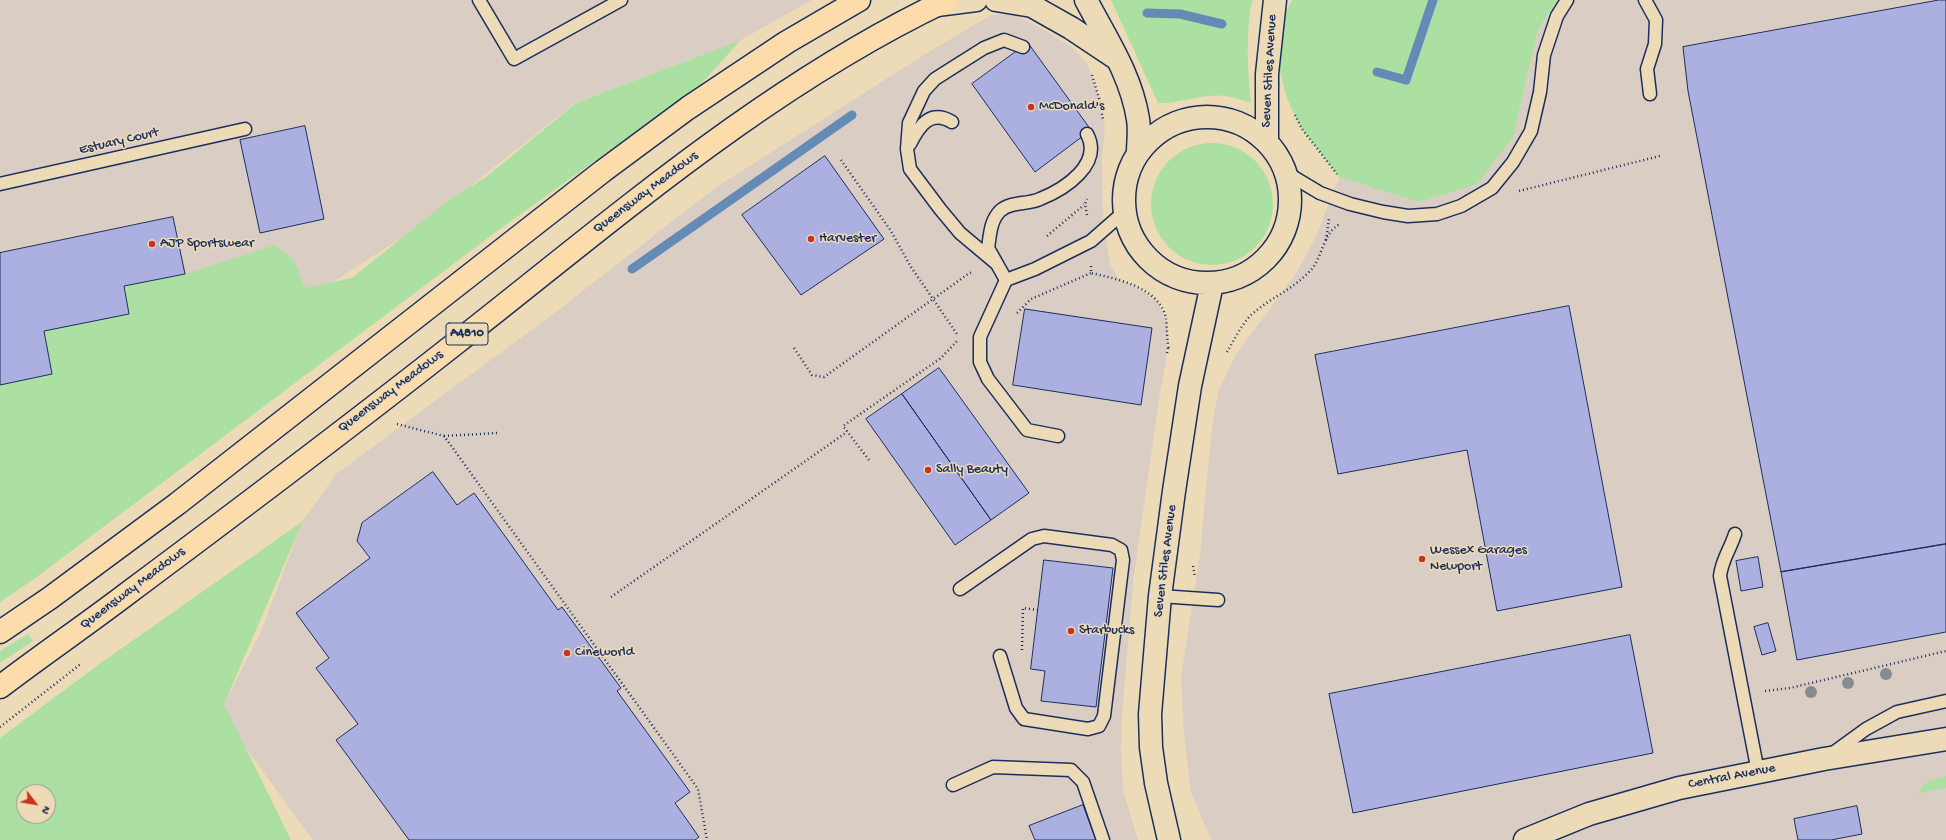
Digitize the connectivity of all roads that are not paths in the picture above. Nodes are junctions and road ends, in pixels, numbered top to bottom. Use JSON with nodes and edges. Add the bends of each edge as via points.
{"nodes":[{"id":1,"x":480,"y":0,"type":"edge"},
{"id":2,"x":621,"y":0,"type":"edge"},
{"id":3,"x":859,"y":0,"type":"edge"},
{"id":4,"x":976,"y":0,"type":"edge"},
{"id":5,"x":996,"y":0,"type":"edge"},
{"id":6,"x":1086,"y":0,"type":"edge"},
{"id":7,"x":1275,"y":0,"type":"edge"},
{"id":8,"x":1567,"y":0,"type":"edge"},
{"id":9,"x":1646,"y":0,"type":"edge"},
{"id":10,"x":942,"y":2,"type":"edge"},
{"id":11,"x":1023,"y":47,"type":"dead end"},
{"id":12,"x":1119,"y":60,"type":"junction"},
{"id":13,"x":1650,"y":94,"type":"dead end"},
{"id":14,"x":952,"y":122,"type":"dead end"},
{"id":15,"x":245,"y":129,"type":"dead end"},
{"id":16,"x":1087,"y":134,"type":"dead end"},
{"id":17,"x":1266,"y":142,"type":"junction"},
{"id":18,"x":907,"y":149,"type":"junction"},
{"id":19,"x":1138,"y":153,"type":"junction"},
{"id":20,"x":1285,"y":172,"type":"junction"},
{"id":21,"x":0,"y":184,"type":"edge"},
{"id":22,"x":1124,"y":212,"type":"junction"},
{"id":23,"x":996,"y":264,"type":"junction"},
{"id":24,"x":1006,"y":280,"type":"junction"},
{"id":25,"x":1212,"y":284,"type":"junction"},
{"id":26,"x":1058,"y":436,"type":"dead end"},
{"id":27,"x":1735,"y":534,"type":"dead end"},
{"id":28,"x":960,"y":589,"type":"dead end"},
{"id":29,"x":1160,"y":596,"type":"junction"},
{"id":30,"x":1218,"y":600,"type":"dead end"},
{"id":31,"x":0,"y":632,"type":"edge"},
{"id":32,"x":1000,"y":656,"type":"dead end"},
{"id":33,"x":0,"y":688,"type":"edge"},
{"id":34,"x":1946,"y":701,"type":"edge"},
{"id":35,"x":1946,"y":739,"type":"edge"},
{"id":36,"x":1824,"y":759,"type":"junction"},
{"id":37,"x":1758,"y":772,"type":"junction"},
{"id":38,"x":953,"y":785,"type":"dead end"},
{"id":39,"x":1103,"y":840,"type":"edge"},
{"id":40,"x":1169,"y":840,"type":"edge"},
{"id":41,"x":1525,"y":840,"type":"edge"}],
"edges":[{"from":1,"to":2,"type":"lane","via":[[514,59]]},
{"from":3,"to":31,"type":"main road","via":[[787,42],[688,108],[603,171],[176,504]]},
{"from":4,"to":10,"type":"street"},
{"from":5,"to":12,"type":"street","via":[[1032,6]]},
{"from":6,"to":12,"type":"street","name":"Seven Stiles Avenue"},
{"from":7,"to":17,"type":"street","name":"Seven Stiles Avenue","via":[[1267,74]]},
{"from":8,"to":20,"type":"lane","via":[[1557,16],[1544,55],[1540,92],[1531,131],[1513,162],[1492,188],[1461,206],[1436,214],[1408,216],[1332,198]]},
{"from":9,"to":13,"type":"lane","via":[[1656,20],[1655,44],[1647,69]]},
{"from":10,"to":33,"type":"main road","name":"Queensway Meadows","number":"A4810","via":[[834,62],[726,132],[627,206],[455,344],[129,593]]},
{"from":11,"to":18,"type":"lane","via":[[1004,40],[984,48],[935,79],[924,91],[909,123]]},
{"from":12,"to":19,"type":"street","name":"Seven Stiles Avenue","via":[[1138,120]]},
{"from":14,"to":18,"type":"lane","via":[[944,117],[931,118],[917,130]]},
{"from":15,"to":21,"type":"lane","name":"Estuary Court"},
{"from":16,"to":23,"type":"lane","via":[[1091,142],[1089,161],[1070,183],[1039,200],[1010,205],[994,218],[988,248]]},
{"from":17,"to":19,"type":"street","name":"Seven Stiles Avenue","via":[[1248,127],[1234,121],[1204,117],[1169,126],[1151,137]]},
{"from":17,"to":20,"type":"street","name":"Seven Stiles Avenue","via":[[1278,156]]},
{"from":18,"to":23,"type":"lane","via":[[910,170],[940,209],[960,233]]},
{"from":19,"to":22,"type":"street","name":"Seven Stiles Avenue","via":[[1128,171]]},
{"from":20,"to":25,"type":"street","name":"Seven Stiles Avenue","via":[[1290,198],[1287,223],[1276,246],[1254,269],[1237,278]]},
{"from":22,"to":24,"type":"lane","via":[[1092,241]]},
{"from":22,"to":25,"type":"street","name":"Seven Stiles Avenue","via":[[1131,236],[1145,257],[1159,269],[1187,282]]},
{"from":23,"to":24,"type":"lane"},
{"from":24,"to":26,"type":"lane","via":[[980,338],[980,362],[988,379],[1027,430]]},
{"from":25,"to":29,"type":"street","name":"Seven Stiles Avenue","via":[[1197,353],[1175,484]]},
{"from":27,"to":37,"type":"lane","via":[[1722,562],[1720,576]]},
{"from":28,"to":32,"type":"lane","via":[[1032,539],[1044,536],[1112,545],[1121,550],[1123,560],[1104,716],[1099,726],[1088,729],[1024,719],[1016,708]]},
{"from":29,"to":30,"type":"lane"},
{"from":29,"to":40,"type":"street","name":"Seven Stiles Avenue","via":[[1150,714],[1151,747]]},
{"from":34,"to":36,"type":"lane","via":[[1897,712],[1866,729]]},
{"from":35,"to":36,"type":"street","name":"Central Avenue"},
{"from":36,"to":37,"type":"street","name":"Central Avenue"},
{"from":37,"to":41,"type":"street","name":"Central Avenue","via":[[1679,788],[1589,814]]},
{"from":38,"to":39,"type":"lane","via":[[993,767],[1071,770],[1083,782]]}]}
